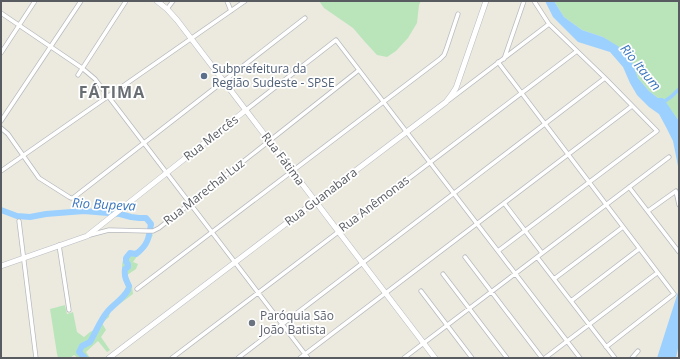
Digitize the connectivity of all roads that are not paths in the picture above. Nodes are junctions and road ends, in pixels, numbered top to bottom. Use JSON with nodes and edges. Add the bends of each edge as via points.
{"nodes":[{"id":1,"x":36,"y":1,"type":"edge"},
{"id":2,"x":81,"y":1,"type":"edge"},
{"id":3,"x":126,"y":1,"type":"edge"},
{"id":4,"x":157,"y":1,"type":"edge"},
{"id":5,"x":173,"y":1,"type":"edge"},
{"id":6,"x":227,"y":1,"type":"edge"},
{"id":7,"x":245,"y":1,"type":"edge"},
{"id":8,"x":486,"y":1,"type":"edge"},
{"id":9,"x":524,"y":1,"type":"edge"},
{"id":10,"x":534,"y":1,"type":"edge"},
{"id":11,"x":167,"y":9,"type":"junction"},
{"id":12,"x":231,"y":10,"type":"junction"},
{"id":13,"x":1,"y":13,"type":"edge"},
{"id":14,"x":458,"y":14,"type":"dead end"},
{"id":15,"x":305,"y":18,"type":"dead end"},
{"id":16,"x":549,"y":24,"type":"junction"},
{"id":17,"x":19,"y":26,"type":"junction"},
{"id":18,"x":191,"y":39,"type":"junction"},
{"id":19,"x":50,"y":47,"type":"junction"},
{"id":20,"x":577,"y":51,"type":"junction"},
{"id":21,"x":1,"y":53,"type":"edge"},
{"id":22,"x":504,"y":58,"type":"junction"},
{"id":23,"x":498,"y":62,"type":"junction"},
{"id":24,"x":82,"y":68,"type":"junction"},
{"id":25,"x":359,"y":70,"type":"junction"},
{"id":26,"x":78,"y":75,"type":"dead end"},
{"id":27,"x":605,"y":78,"type":"junction"},
{"id":28,"x":223,"y":81,"type":"junction"},
{"id":29,"x":458,"y":82,"type":"junction"},
{"id":30,"x":465,"y":88,"type":"junction"},
{"id":31,"x":522,"y":93,"type":"junction"},
{"id":32,"x":109,"y":96,"type":"junction"},
{"id":33,"x":384,"y":102,"type":"junction"},
{"id":34,"x":446,"y":102,"type":"junction"},
{"id":35,"x":632,"y":106,"type":"junction"},
{"id":36,"x":246,"y":110,"type":"junction"},
{"id":37,"x":1,"y":121,"type":"edge"},
{"id":38,"x":545,"y":124,"type":"junction"},
{"id":39,"x":1,"y":128,"type":"edge"},
{"id":40,"x":407,"y":132,"type":"junction"},
{"id":41,"x":269,"y":141,"type":"junction"},
{"id":42,"x":144,"y":142,"type":"junction"},
{"id":43,"x":568,"y":154,"type":"junction"},
{"id":44,"x":24,"y":155,"type":"junction"},
{"id":45,"x":670,"y":157,"type":"dead end"},
{"id":46,"x":430,"y":162,"type":"junction"},
{"id":47,"x":1,"y":171,"type":"edge"},
{"id":48,"x":292,"y":171,"type":"junction"},
{"id":49,"x":167,"y":172,"type":"junction"},
{"id":50,"x":589,"y":182,"type":"junction"},
{"id":51,"x":629,"y":187,"type":"junction"},
{"id":52,"x":454,"y":194,"type":"junction"},
{"id":53,"x":315,"y":201,"type":"junction"},
{"id":54,"x":190,"y":203,"type":"junction"},
{"id":55,"x":504,"y":203,"type":"junction"},
{"id":56,"x":606,"y":205,"type":"junction"},
{"id":57,"x":679,"y":205,"type":"edge"},
{"id":58,"x":648,"y":212,"type":"junction"},
{"id":59,"x":19,"y":221,"type":"dead end"},
{"id":60,"x":477,"y":224,"type":"junction"},
{"id":61,"x":623,"y":227,"type":"junction"},
{"id":62,"x":525,"y":231,"type":"junction"},
{"id":63,"x":212,"y":232,"type":"junction"},
{"id":64,"x":338,"y":232,"type":"junction"},
{"id":65,"x":87,"y":236,"type":"junction"},
{"id":66,"x":59,"y":245,"type":"junction"},
{"id":67,"x":639,"y":249,"type":"junction"},
{"id":68,"x":498,"y":252,"type":"junction"},
{"id":69,"x":679,"y":252,"type":"edge"},
{"id":70,"x":542,"y":254,"type":"junction"},
{"id":71,"x":465,"y":257,"type":"dead end"},
{"id":72,"x":537,"y":257,"type":"junction"},
{"id":73,"x":24,"y":258,"type":"junction"},
{"id":74,"x":235,"y":262,"type":"junction"},
{"id":75,"x":362,"y":263,"type":"junction"},
{"id":76,"x":1,"y":266,"type":"edge"},
{"id":77,"x":657,"y":273,"type":"junction"},
{"id":78,"x":443,"y":274,"type":"dead end"},
{"id":79,"x":515,"y":274,"type":"junction"},
{"id":80,"x":554,"y":279,"type":"junction"},
{"id":81,"x":137,"y":289,"type":"dead end"},
{"id":82,"x":421,"y":291,"type":"dead end"},
{"id":83,"x":491,"y":292,"type":"junction"},
{"id":84,"x":258,"y":293,"type":"junction"},
{"id":85,"x":385,"y":293,"type":"junction"},
{"id":86,"x":571,"y":301,"type":"junction"},
{"id":87,"x":470,"y":309,"type":"junction"},
{"id":88,"x":69,"y":310,"type":"dead end"},
{"id":89,"x":282,"y":324,"type":"junction"},
{"id":90,"x":589,"y":325,"type":"junction"},
{"id":91,"x":447,"y":326,"type":"junction"},
{"id":92,"x":567,"y":341,"type":"junction"},
{"id":93,"x":424,"y":344,"type":"junction"},
{"id":94,"x":606,"y":347,"type":"junction"},
{"id":95,"x":638,"y":351,"type":"dead end"},
{"id":96,"x":305,"y":354,"type":"junction"},
{"id":97,"x":36,"y":358,"type":"edge"},
{"id":98,"x":109,"y":358,"type":"edge"},
{"id":99,"x":172,"y":358,"type":"edge"},
{"id":100,"x":238,"y":358,"type":"edge"},
{"id":101,"x":300,"y":358,"type":"edge"},
{"id":102,"x":308,"y":358,"type":"edge"},
{"id":103,"x":404,"y":358,"type":"edge"},
{"id":104,"x":435,"y":358,"type":"edge"},
{"id":105,"x":472,"y":358,"type":"edge"},
{"id":106,"x":507,"y":358,"type":"edge"},
{"id":107,"x":542,"y":358,"type":"edge"},
{"id":108,"x":545,"y":358,"type":"edge"},
{"id":109,"x":580,"y":358,"type":"edge"},
{"id":110,"x":615,"y":358,"type":"edge"},
{"id":111,"x":632,"y":358,"type":"edge"}],
"edges":[{"from":1,"to":17,"type":"street"},
{"from":2,"to":19,"type":"street"},
{"from":3,"to":24,"type":"street"},
{"from":4,"to":11,"type":"main road","name":"Rua Fátima"},
{"from":5,"to":11,"type":"street"},
{"from":6,"to":12,"type":"street"},
{"from":7,"to":12,"type":"street"},
{"from":8,"to":29,"type":"main road","name":"Rua Guanabara"},
{"from":9,"to":22,"type":"street"},
{"from":10,"to":16,"type":"street"},
{"from":11,"to":18,"type":"main road","name":"Rua Fátima"},
{"from":12,"to":18,"type":"street"},
{"from":13,"to":17,"type":"street"},
{"from":14,"to":33,"type":"street","via":[[444,55]]},
{"from":15,"to":28,"type":"street"},
{"from":16,"to":20,"type":"street"},
{"from":16,"to":22,"type":"street"},
{"from":17,"to":19,"type":"street"},
{"from":17,"to":21,"type":"street"},
{"from":18,"to":28,"type":"main road","name":"Rua Fátima"},
{"from":18,"to":32,"type":"street"},
{"from":19,"to":24,"type":"street"},
{"from":19,"to":37,"type":"street"},
{"from":20,"to":27,"type":"street"},
{"from":20,"to":31,"type":"street","name":"Rua Anêmonas"},
{"from":22,"to":23,"type":"street"},
{"from":23,"to":30,"type":"street"},
{"from":23,"to":31,"type":"street"},
{"from":24,"to":26,"type":"street"},
{"from":24,"to":32,"type":"street"},
{"from":25,"to":33,"type":"street"},
{"from":25,"to":36,"type":"street","name":"Rua Mercês","via":[[336,40]]},
{"from":25,"to":41,"type":"street","name":"Rua Marechal Luz"},
{"from":27,"to":35,"type":"street"},
{"from":27,"to":38,"type":"street"},
{"from":28,"to":36,"type":"main road","name":"Rua Fátima"},
{"from":28,"to":42,"type":"street"},
{"from":29,"to":30,"type":"street"},
{"from":29,"to":34,"type":"main road","name":"Rua Guanabara"},
{"from":30,"to":34,"type":"street"},
{"from":31,"to":38,"type":"street"},
{"from":31,"to":46,"type":"street","name":"Rua Anêmonas"},
{"from":32,"to":42,"type":"street"},
{"from":32,"to":44,"type":"street"},
{"from":33,"to":40,"type":"street"},
{"from":33,"to":48,"type":"street"},
{"from":34,"to":40,"type":"main road","name":"Rua Guanabara"},
{"from":35,"to":43,"type":"street"},
{"from":35,"to":50,"type":"street","via":[[657,131]]},
{"from":36,"to":41,"type":"main road","name":"Rua Fátima"},
{"from":36,"to":49,"type":"main road","name":"Rua Mercês"},
{"from":38,"to":43,"type":"street"},
{"from":38,"to":52,"type":"street"},
{"from":39,"to":44,"type":"street"},
{"from":40,"to":46,"type":"street"},
{"from":40,"to":53,"type":"main road","name":"Rua Guanabara"},
{"from":41,"to":48,"type":"main road","name":"Rua Fátima"},
{"from":41,"to":54,"type":"street","name":"Rua Marechal Luz"},
{"from":42,"to":44,"type":"street","via":[[73,198],[39,178]]},
{"from":42,"to":49,"type":"street"},
{"from":43,"to":50,"type":"street"},
{"from":43,"to":55,"type":"street"},
{"from":44,"to":47,"type":"street"},
{"from":45,"to":51,"type":"street"},
{"from":46,"to":52,"type":"street"},
{"from":46,"to":64,"type":"street","name":"Rua Anêmonas"},
{"from":48,"to":53,"type":"main road","name":"Rua Fátima"},
{"from":48,"to":63,"type":"street"},
{"from":49,"to":54,"type":"street"},
{"from":49,"to":65,"type":"main road","name":"Rua Mercês"},
{"from":50,"to":56,"type":"street"},
{"from":50,"to":62,"type":"street"},
{"from":51,"to":56,"type":"street"},
{"from":51,"to":58,"type":"street"},
{"from":52,"to":60,"type":"street"},
{"from":52,"to":75,"type":"street"},
{"from":53,"to":64,"type":"main road","name":"Rua Fátima"},
{"from":53,"to":74,"type":"main road","name":"Rua Guanabara"},
{"from":54,"to":63,"type":"street"},
{"from":54,"to":65,"type":"street","name":"Rua Marechal Luz","via":[[159,228],[150,231],[109,230]]},
{"from":55,"to":60,"type":"street"},
{"from":55,"to":62,"type":"street"},
{"from":56,"to":61,"type":"street"},
{"from":56,"to":70,"type":"street"},
{"from":57,"to":58,"type":"street","via":[[676,191]]},
{"from":58,"to":69,"type":"street"},
{"from":59,"to":73,"type":"street"},
{"from":60,"to":68,"type":"street"},
{"from":60,"to":85,"type":"street"},
{"from":61,"to":67,"type":"street"},
{"from":61,"to":80,"type":"street"},
{"from":62,"to":68,"type":"street"},
{"from":62,"to":70,"type":"street"},
{"from":63,"to":74,"type":"street"},
{"from":63,"to":81,"type":"street"},
{"from":64,"to":75,"type":"main road","name":"Rua Fátima"},
{"from":64,"to":84,"type":"street","name":"Rua Anêmonas"},
{"from":65,"to":66,"type":"main road","name":"Rua Marechal Luz"},
{"from":66,"to":73,"type":"main road","name":"Rua Marechal Luz"},
{"from":66,"to":88,"type":"street"},
{"from":67,"to":77,"type":"street"},
{"from":67,"to":86,"type":"street"},
{"from":68,"to":79,"type":"street"},
{"from":70,"to":72,"type":"street"},
{"from":71,"to":83,"type":"street"},
{"from":72,"to":79,"type":"street"},
{"from":72,"to":80,"type":"street"},
{"from":73,"to":76,"type":"main road","name":"Rua Marechal Luz"},
{"from":73,"to":97,"type":"street"},
{"from":74,"to":84,"type":"street"},
{"from":74,"to":98,"type":"main road","name":"Rua Guanabara"},
{"from":75,"to":85,"type":"main road","name":"Rua Fátima"},
{"from":75,"to":89,"type":"street"},
{"from":77,"to":90,"type":"street"},
{"from":77,"to":94,"type":"street","via":[[674,294]]},
{"from":78,"to":87,"type":"street"},
{"from":79,"to":83,"type":"street"},
{"from":79,"to":92,"type":"street"},
{"from":80,"to":86,"type":"street"},
{"from":82,"to":91,"type":"street"},
{"from":83,"to":87,"type":"street"},
{"from":83,"to":107,"type":"street"},
{"from":84,"to":89,"type":"street"},
{"from":84,"to":99,"type":"street","name":"Rua Anêmonas"},
{"from":85,"to":93,"type":"main road","name":"Rua Fátima"},
{"from":85,"to":96,"type":"street"},
{"from":86,"to":90,"type":"street"},
{"from":87,"to":91,"type":"street"},
{"from":87,"to":106,"type":"street"},
{"from":89,"to":96,"type":"street"},
{"from":89,"to":100,"type":"street"},
{"from":90,"to":92,"type":"street"},
{"from":90,"to":94,"type":"street"},
{"from":91,"to":93,"type":"street"},
{"from":91,"to":105,"type":"street"},
{"from":92,"to":108,"type":"street"},
{"from":92,"to":109,"type":"street"},
{"from":93,"to":103,"type":"street"},
{"from":93,"to":104,"type":"main road","name":"Rua Fátima"},
{"from":94,"to":110,"type":"street"},
{"from":95,"to":111,"type":"street"},
{"from":96,"to":101,"type":"street"},
{"from":96,"to":102,"type":"street"}]}
